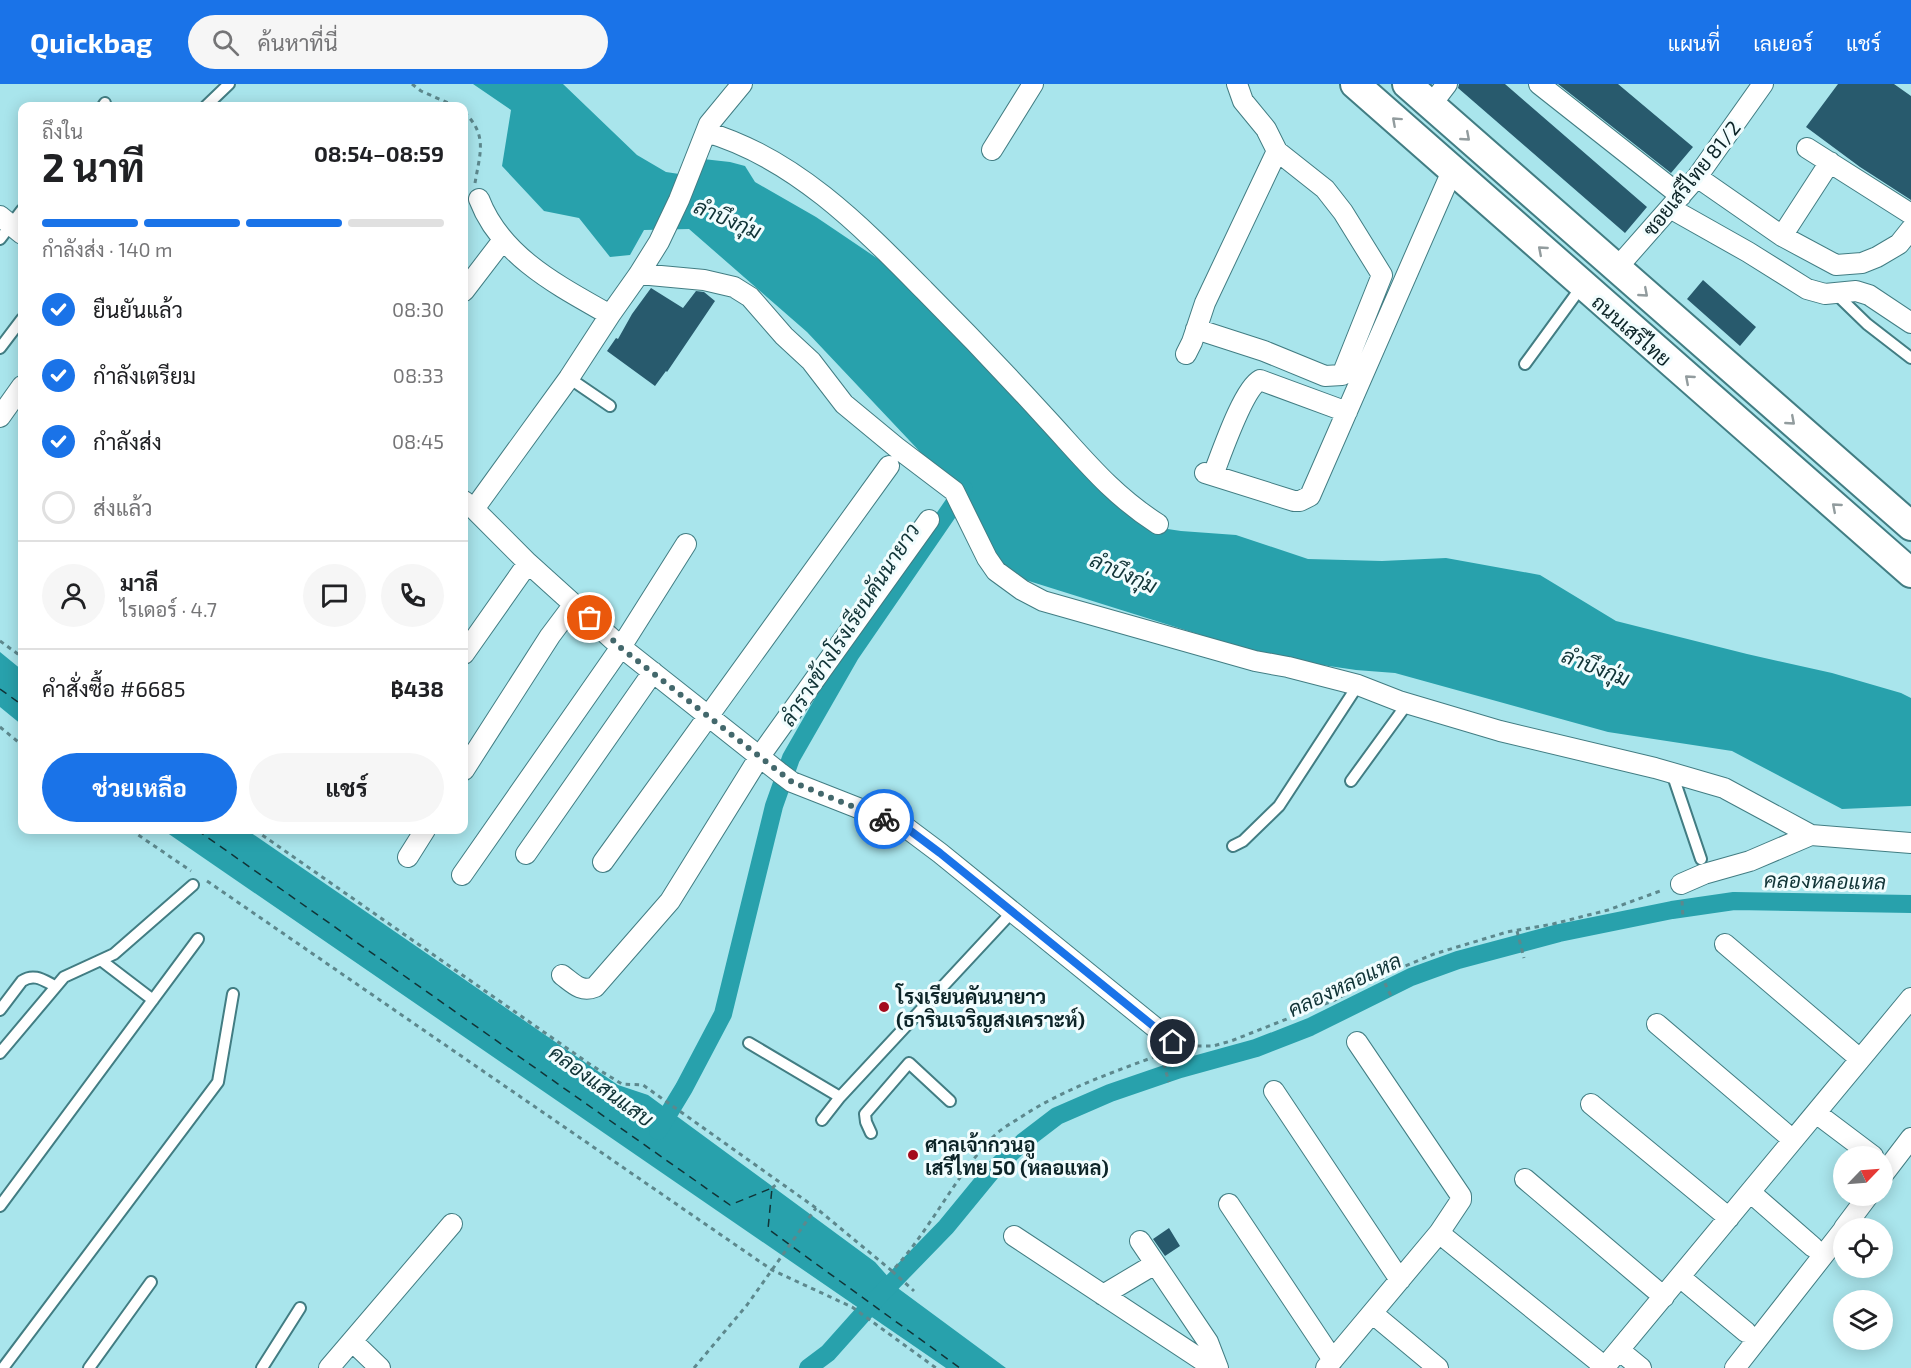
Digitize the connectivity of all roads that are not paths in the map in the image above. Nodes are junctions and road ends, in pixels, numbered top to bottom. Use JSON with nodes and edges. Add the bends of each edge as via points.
{"nodes":[{"id":1,"x":229,"y":84,"type":"edge"},
{"id":2,"x":742,"y":84,"type":"edge"},
{"id":3,"x":1033,"y":84,"type":"edge"},
{"id":4,"x":1237,"y":84,"type":"edge"},
{"id":5,"x":1355,"y":84,"type":"edge"},
{"id":6,"x":1407,"y":84,"type":"edge"},
{"id":7,"x":1539,"y":84,"type":"edge"},
{"id":8,"x":1763,"y":84,"type":"edge"},
{"id":9,"x":1439,"y":95,"type":"edge"},
{"id":10,"x":210,"y":102,"type":"edge"},
{"id":11,"x":705,"y":135,"type":"junction"},
{"id":12,"x":1807,"y":148,"type":"dead end"},
{"id":13,"x":992,"y":150,"type":"dead end"},
{"id":14,"x":1277,"y":151,"type":"junction"},
{"id":15,"x":1830,"y":162,"type":"junction"},
{"id":16,"x":1452,"y":171,"type":"junction"},
{"id":17,"x":1697,"y":177,"type":"junction"},
{"id":18,"x":479,"y":199,"type":"road end"},
{"id":19,"x":1675,"y":202,"type":"junction"},
{"id":20,"x":1911,"y":214,"type":"edge"},
{"id":21,"x":1911,"y":229,"type":"edge"},
{"id":22,"x":1782,"y":236,"type":"junction"},
{"id":23,"x":503,"y":240,"type":"junction"},
{"id":24,"x":1616,"y":269,"type":"junction"},
{"id":25,"x":639,"y":274,"type":"junction"},
{"id":26,"x":468,"y":286,"type":"edge"},
{"id":27,"x":1583,"y":286,"type":"junction"},
{"id":28,"x":1835,"y":292,"type":"junction"},
{"id":29,"x":610,"y":315,"type":"junction"},
{"id":30,"x":1911,"y":323,"type":"edge"},
{"id":31,"x":18,"y":324,"type":"edge"},
{"id":32,"x":1196,"y":329,"type":"junction"},
{"id":33,"x":0,"y":348,"type":"edge"},
{"id":34,"x":1186,"y":354,"type":"dead end"},
{"id":35,"x":1911,"y":358,"type":"edge"},
{"id":36,"x":1525,"y":364,"type":"dead end"},
{"id":37,"x":569,"y":378,"type":"junction"},
{"id":38,"x":18,"y":392,"type":"edge"},
{"id":39,"x":610,"y":406,"type":"dead end"},
{"id":40,"x":1347,"y":412,"type":"junction"},
{"id":41,"x":0,"y":417,"type":"edge"},
{"id":42,"x":889,"y":466,"type":"dead end"},
{"id":43,"x":469,"y":505,"type":"edge"},
{"id":44,"x":1902,"y":518,"type":"edge"},
{"id":45,"x":929,"y":520,"type":"dead end"},
{"id":46,"x":1158,"y":524,"type":"dead end"},
{"id":47,"x":1870,"y":538,"type":"junction"},
{"id":48,"x":686,"y":544,"type":"dead end"},
{"id":49,"x":528,"y":563,"type":"junction"},
{"id":50,"x":1911,"y":573,"type":"edge"},
{"id":51,"x":574,"y":604,"type":"junction"},
{"id":52,"x":468,"y":648,"type":"edge"},
{"id":53,"x":621,"y":648,"type":"junction"},
{"id":54,"x":652,"y":672,"type":"junction"},
{"id":55,"x":1358,"y":685,"type":"junction"},
{"id":56,"x":1407,"y":704,"type":"junction"},
{"id":57,"x":710,"y":716,"type":"junction"},
{"id":58,"x":760,"y":756,"type":"junction"},
{"id":59,"x":468,"y":764,"type":"edge"},
{"id":60,"x":1672,"y":773,"type":"junction"},
{"id":61,"x":1351,"y":781,"type":"dead end"},
{"id":62,"x":422,"y":834,"type":"edge"},
{"id":63,"x":1811,"y":835,"type":"junction"},
{"id":64,"x":1911,"y":843,"type":"edge"},
{"id":65,"x":1233,"y":846,"type":"dead end"},
{"id":66,"x":526,"y":854,"type":"dead end"},
{"id":67,"x":408,"y":857,"type":"dead end"},
{"id":68,"x":1701,"y":859,"type":"dead end"},
{"id":69,"x":603,"y":862,"type":"dead end"},
{"id":70,"x":462,"y":875,"type":"dead end"},
{"id":71,"x":194,"y":879,"type":"road end"},
{"id":72,"x":1682,"y":884,"type":"road end"},
{"id":73,"x":1012,"y":912,"type":"junction"},
{"id":74,"x":198,"y":939,"type":"dead end"},
{"id":75,"x":1725,"y":944,"type":"dead end"},
{"id":76,"x":102,"y":960,"type":"junction"},
{"id":77,"x":562,"y":975,"type":"dead end"},
{"id":78,"x":55,"y":986,"type":"junction"},
{"id":79,"x":233,"y":994,"type":"dead end"},
{"id":80,"x":1911,"y":998,"type":"edge"},
{"id":81,"x":153,"y":1000,"type":"junction"},
{"id":82,"x":0,"y":1011,"type":"edge"},
{"id":83,"x":1657,"y":1024,"type":"dead end"},
{"id":84,"x":1357,"y":1042,"type":"dead end"},
{"id":85,"x":749,"y":1043,"type":"dead end"},
{"id":86,"x":1172,"y":1049,"type":"road end"},
{"id":87,"x":0,"y":1053,"type":"edge"},
{"id":88,"x":1860,"y":1059,"type":"junction"},
{"id":89,"x":1275,"y":1091,"type":"dead end"},
{"id":90,"x":840,"y":1097,"type":"junction"},
{"id":91,"x":950,"y":1101,"type":"dead end"},
{"id":92,"x":1591,"y":1104,"type":"dead end"},
{"id":93,"x":1816,"y":1113,"type":"junction"},
{"id":94,"x":822,"y":1120,"type":"dead end"},
{"id":95,"x":871,"y":1133,"type":"dead end"},
{"id":96,"x":1911,"y":1138,"type":"edge"},
{"id":97,"x":1793,"y":1140,"type":"junction"},
{"id":98,"x":1860,"y":1146,"type":"edge"},
{"id":99,"x":1893,"y":1162,"type":"edge"},
{"id":100,"x":1525,"y":1179,"type":"dead end"},
{"id":101,"x":1750,"y":1192,"type":"junction"},
{"id":102,"x":1228,"y":1204,"type":"dead end"},
{"id":103,"x":0,"y":1206,"type":"edge"},
{"id":104,"x":1729,"y":1218,"type":"junction"},
{"id":105,"x":452,"y":1224,"type":"dead end"},
{"id":106,"x":1439,"y":1233,"type":"junction"},
{"id":107,"x":1014,"y":1236,"type":"dead end"},
{"id":108,"x":1140,"y":1241,"type":"dead end"},
{"id":109,"x":1833,"y":1243,"type":"edge"},
{"id":110,"x":1812,"y":1247,"type":"dead end"},
{"id":111,"x":1155,"y":1264,"type":"junction"},
{"id":112,"x":1680,"y":1278,"type":"junction"},
{"id":113,"x":1400,"y":1280,"type":"junction"},
{"id":114,"x":151,"y":1282,"type":"dead end"},
{"id":115,"x":1103,"y":1295,"type":"junction"},
{"id":116,"x":1664,"y":1297,"type":"junction"},
{"id":117,"x":300,"y":1308,"type":"dead end"},
{"id":118,"x":1372,"y":1313,"type":"junction"},
{"id":119,"x":1746,"y":1332,"type":"dead end"},
{"id":120,"x":352,"y":1341,"type":"junction"},
{"id":121,"x":1619,"y":1350,"type":"junction"},
{"id":122,"x":1330,"y":1364,"type":"edge"},
{"id":123,"x":3,"y":1368,"type":"edge"},
{"id":124,"x":89,"y":1368,"type":"edge"},
{"id":125,"x":262,"y":1368,"type":"edge"},
{"id":126,"x":329,"y":1368,"type":"edge"},
{"id":127,"x":380,"y":1368,"type":"edge"},
{"id":128,"x":1214,"y":1368,"type":"edge"},
{"id":129,"x":1218,"y":1368,"type":"edge"},
{"id":130,"x":1438,"y":1368,"type":"edge"},
{"id":131,"x":1605,"y":1368,"type":"edge"},
{"id":132,"x":1641,"y":1368,"type":"edge"},
{"id":133,"x":1735,"y":1368,"type":"edge"}],
"edges":[{"from":1,"to":10,"type":"lane"},
{"from":2,"to":11,"type":"street","via":[[709,124]]},
{"from":3,"to":13,"type":"street"},
{"from":4,"to":14,"type":"street","via":[[1243,101],[1266,129]]},
{"from":16,"to":5,"type":"main road","name":"ถนนเสรีไทย","one_way":true},
{"from":6,"to":9,"type":"main road","name":"ถนนเสรีไทย"},
{"from":7,"to":19,"type":"street"},
{"from":8,"to":17,"type":"street","name":"ซอยเสรีไทย 81/2"},
{"from":9,"to":24,"type":"main road","name":"ถนนเสรีไทย","one_way":true},
{"from":11,"to":25,"type":"street","via":[[659,242]]},
{"from":11,"to":46,"type":"street","via":[[747,147],[782,166],[844,212],[888,252],[1108,486]]},
{"from":12,"to":15,"type":"street"},
{"from":14,"to":32,"type":"street"},
{"from":14,"to":32,"type":"street","via":[[1325,189],[1382,275],[1342,375],[1324,376]]},
{"from":15,"to":20,"type":"street"},
{"from":15,"to":22,"type":"street"},
{"from":27,"to":16,"type":"main road","name":"ถนนเสรีไทย","one_way":true},
{"from":16,"to":40,"type":"street"},
{"from":17,"to":19,"type":"street","name":"ซอยเสรีไทย 81/2"},
{"from":17,"to":22,"type":"street"},
{"from":18,"to":23,"type":"street"},
{"from":19,"to":24,"type":"street","name":"ซอยเสรีไทย 81/2"},
{"from":19,"to":28,"type":"street","via":[[1807,289]]},
{"from":21,"to":22,"type":"street","via":[[1899,244],[1877,257],[1836,265]]},
{"from":23,"to":26,"type":"street"},
{"from":23,"to":29,"type":"street","via":[[524,262]]},
{"from":24,"to":44,"type":"main road","name":"ถนนเสรีไทย","one_way":true},
{"from":25,"to":29,"type":"street"},
{"from":25,"to":55,"type":"street","via":[[704,280],[734,287],[750,297],[811,361],[844,404],[951,488],[993,568],[1042,601],[1255,661]]},
{"from":27,"to":36,"type":"lane"},
{"from":47,"to":27,"type":"main road","name":"ถนนเสรีไทย","one_way":true},
{"from":28,"to":30,"type":"street","via":[[1869,295]]},
{"from":28,"to":35,"type":"lane","via":[[1867,324]]},
{"from":29,"to":37,"type":"street"},
{"from":31,"to":33,"type":"lane"},
{"from":32,"to":34,"type":"street"},
{"from":37,"to":39,"type":"lane"},
{"from":37,"to":43,"type":"street"},
{"from":38,"to":41,"type":"street"},
{"from":40,"to":40,"type":"street","via":[[1312,491],[1304,500],[1294,501],[1209,474],[1255,382],[1271,383]]},
{"from":42,"to":57,"type":"street"},
{"from":43,"to":49,"type":"street"},
{"from":44,"to":47,"type":"main road"},
{"from":45,"to":58,"type":"street"},
{"from":47,"to":50,"type":"main road","name":"ถนนเสรีไทย"},
{"from":48,"to":53,"type":"street"},
{"from":49,"to":51,"type":"street"},
{"from":49,"to":52,"type":"street"},
{"from":51,"to":53,"type":"street"},
{"from":51,"to":59,"type":"street"},
{"from":53,"to":54,"type":"street"},
{"from":53,"to":70,"type":"street"},
{"from":54,"to":57,"type":"street"},
{"from":54,"to":66,"type":"street"},
{"from":55,"to":56,"type":"street"},
{"from":55,"to":65,"type":"lane","via":[[1279,806]]},
{"from":56,"to":60,"type":"street"},
{"from":56,"to":61,"type":"lane"},
{"from":57,"to":58,"type":"street"},
{"from":57,"to":69,"type":"street"},
{"from":58,"to":73,"type":"street","via":[[786,777],[904,826]]},
{"from":58,"to":77,"type":"street","via":[[670,901],[595,987],[580,988]]},
{"from":60,"to":63,"type":"street","via":[[1724,788]]},
{"from":60,"to":68,"type":"lane"},
{"from":62,"to":67,"type":"street"},
{"from":63,"to":64,"type":"street"},
{"from":63,"to":72,"type":"street"},
{"from":71,"to":76,"type":"lane","via":[[114,954]]},
{"from":73,"to":86,"type":"street"},
{"from":73,"to":90,"type":"lane","via":[[895,1046]]},
{"from":74,"to":81,"type":"lane"},
{"from":75,"to":88,"type":"street"},
{"from":76,"to":78,"type":"lane","via":[[72,972]]},
{"from":76,"to":81,"type":"lane"},
{"from":78,"to":82,"type":"lane","via":[[33,976],[27,978]]},
{"from":78,"to":87,"type":"lane"},
{"from":79,"to":123,"type":"lane","via":[[218,1082]]},
{"from":80,"to":88,"type":"street"},
{"from":81,"to":103,"type":"lane"},
{"from":83,"to":97,"type":"street"},
{"from":84,"to":106,"type":"street","via":[[1461,1196]]},
{"from":85,"to":90,"type":"lane"},
{"from":88,"to":93,"type":"street"},
{"from":89,"to":113,"type":"street"},
{"from":90,"to":94,"type":"lane"},
{"from":91,"to":95,"type":"lane","via":[[908,1061],[865,1114]]},
{"from":92,"to":104,"type":"street"},
{"from":93,"to":97,"type":"street"},
{"from":93,"to":98,"type":"street"},
{"from":96,"to":99,"type":"street"},
{"from":97,"to":101,"type":"street"},
{"from":100,"to":116,"type":"street"},
{"from":101,"to":104,"type":"street"},
{"from":101,"to":110,"type":"street"},
{"from":102,"to":122,"type":"street"},
{"from":104,"to":112,"type":"street"},
{"from":105,"to":120,"type":"street"},
{"from":106,"to":113,"type":"street"},
{"from":106,"to":131,"type":"street"},
{"from":107,"to":115,"type":"street"},
{"from":108,"to":111,"type":"street"},
{"from":109,"to":133,"type":"street"},
{"from":111,"to":115,"type":"street"},
{"from":111,"to":129,"type":"street","via":[[1208,1342]]},
{"from":112,"to":116,"type":"street"},
{"from":112,"to":119,"type":"street"},
{"from":113,"to":118,"type":"street"},
{"from":114,"to":124,"type":"lane"},
{"from":115,"to":128,"type":"street"},
{"from":116,"to":121,"type":"street"},
{"from":117,"to":125,"type":"lane"},
{"from":118,"to":122,"type":"street"},
{"from":118,"to":130,"type":"street"},
{"from":120,"to":126,"type":"street"},
{"from":120,"to":127,"type":"street"},
{"from":121,"to":131,"type":"street"},
{"from":121,"to":132,"type":"street"}]}
